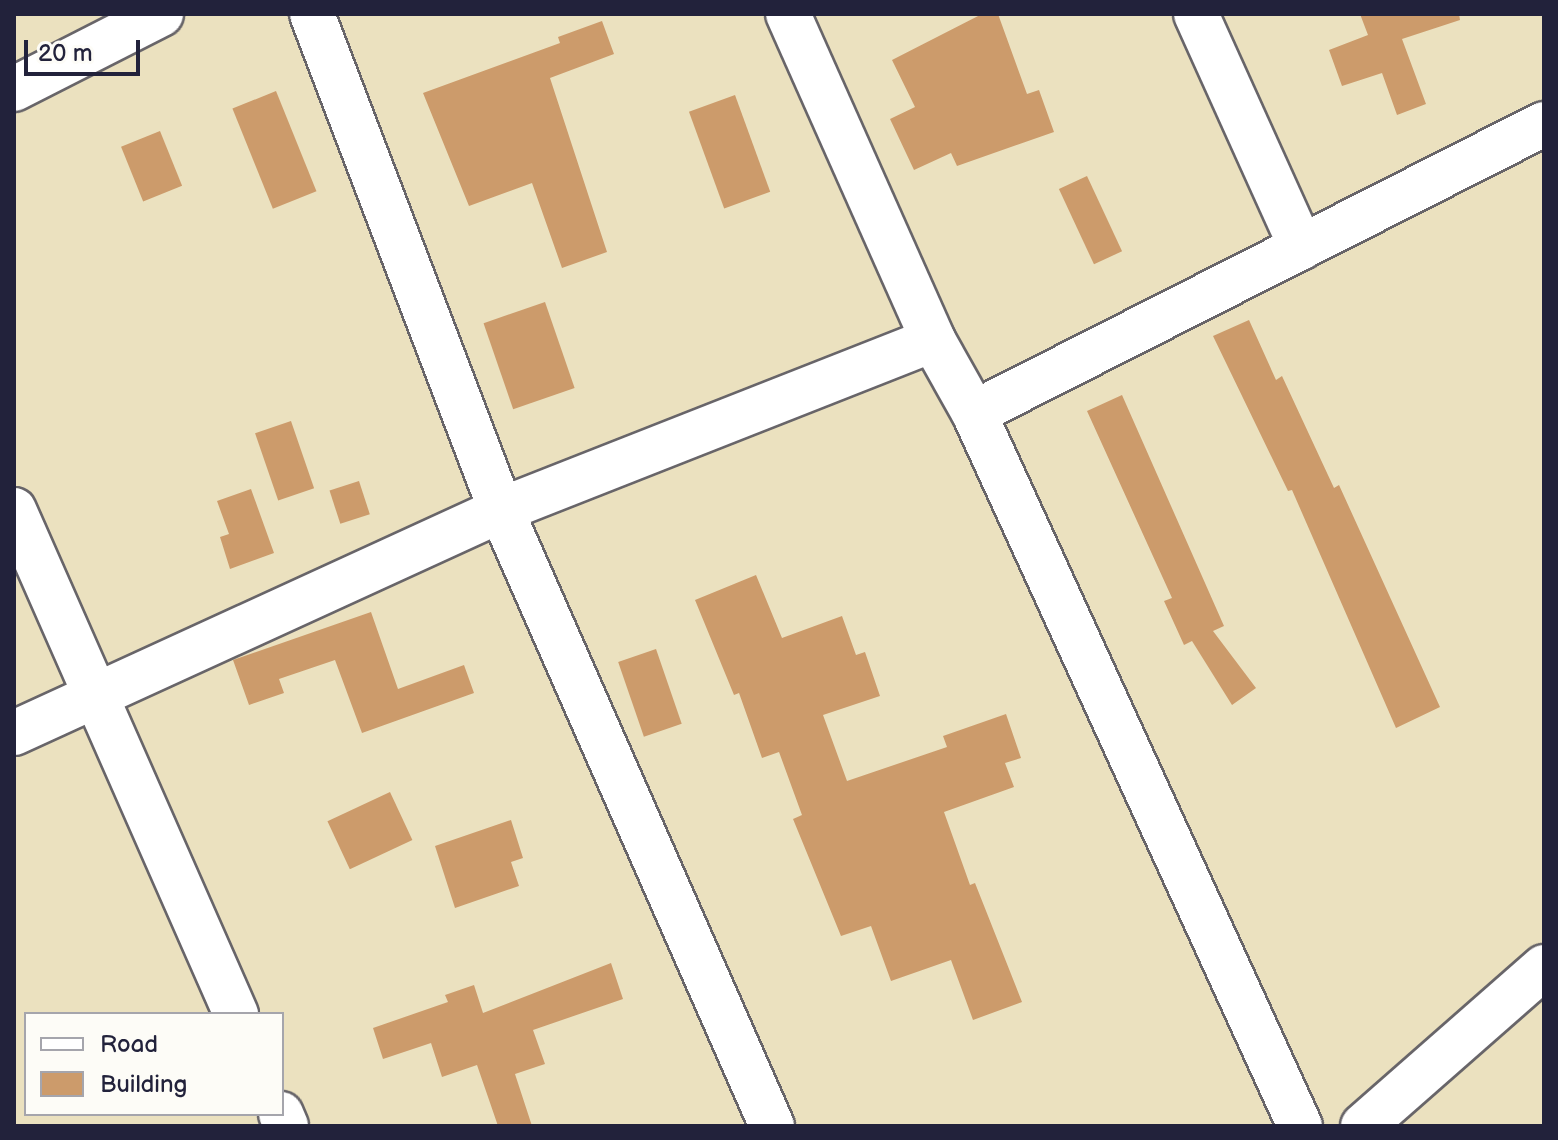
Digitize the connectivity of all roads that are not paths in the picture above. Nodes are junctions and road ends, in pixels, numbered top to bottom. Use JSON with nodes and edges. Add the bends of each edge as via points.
{"nodes":[{"id":1,"x":161,"y":14,"type":"edge"},
{"id":2,"x":312,"y":14,"type":"edge"},
{"id":3,"x":788,"y":14,"type":"edge"},
{"id":4,"x":1196,"y":14,"type":"edge"},
{"id":5,"x":14,"y":89,"type":"edge"},
{"id":6,"x":1544,"y":124,"type":"edge"},
{"id":7,"x":1301,"y":247,"type":"junction"},
{"id":8,"x":933,"y":340,"type":"junction"},
{"id":9,"x":974,"y":413,"type":"junction"},
{"id":10,"x":14,"y":510,"type":"edge"},
{"id":11,"x":501,"y":510,"type":"junction"},
{"id":12,"x":94,"y":699,"type":"junction"},
{"id":13,"x":14,"y":733,"type":"edge"},
{"id":14,"x":1544,"y":967,"type":"edge"},
{"id":15,"x":235,"y":1012,"type":"edge"},
{"id":16,"x":772,"y":1126,"type":"edge"},
{"id":17,"x":1300,"y":1126,"type":"edge"},
{"id":18,"x":1363,"y":1126,"type":"edge"}],
"edges":[{"from":1,"to":5,"type":"street"},
{"from":2,"to":11,"type":"street"},
{"from":3,"to":8,"type":"street"},
{"from":4,"to":7,"type":"street"},
{"from":6,"to":7,"type":"street"},
{"from":7,"to":9,"type":"street"},
{"from":8,"to":9,"type":"street"},
{"from":8,"to":11,"type":"street"},
{"from":9,"to":17,"type":"street"},
{"from":10,"to":12,"type":"street"},
{"from":11,"to":12,"type":"street"},
{"from":11,"to":16,"type":"street"},
{"from":12,"to":13,"type":"street"},
{"from":12,"to":15,"type":"street"},
{"from":14,"to":18,"type":"street"}]}
